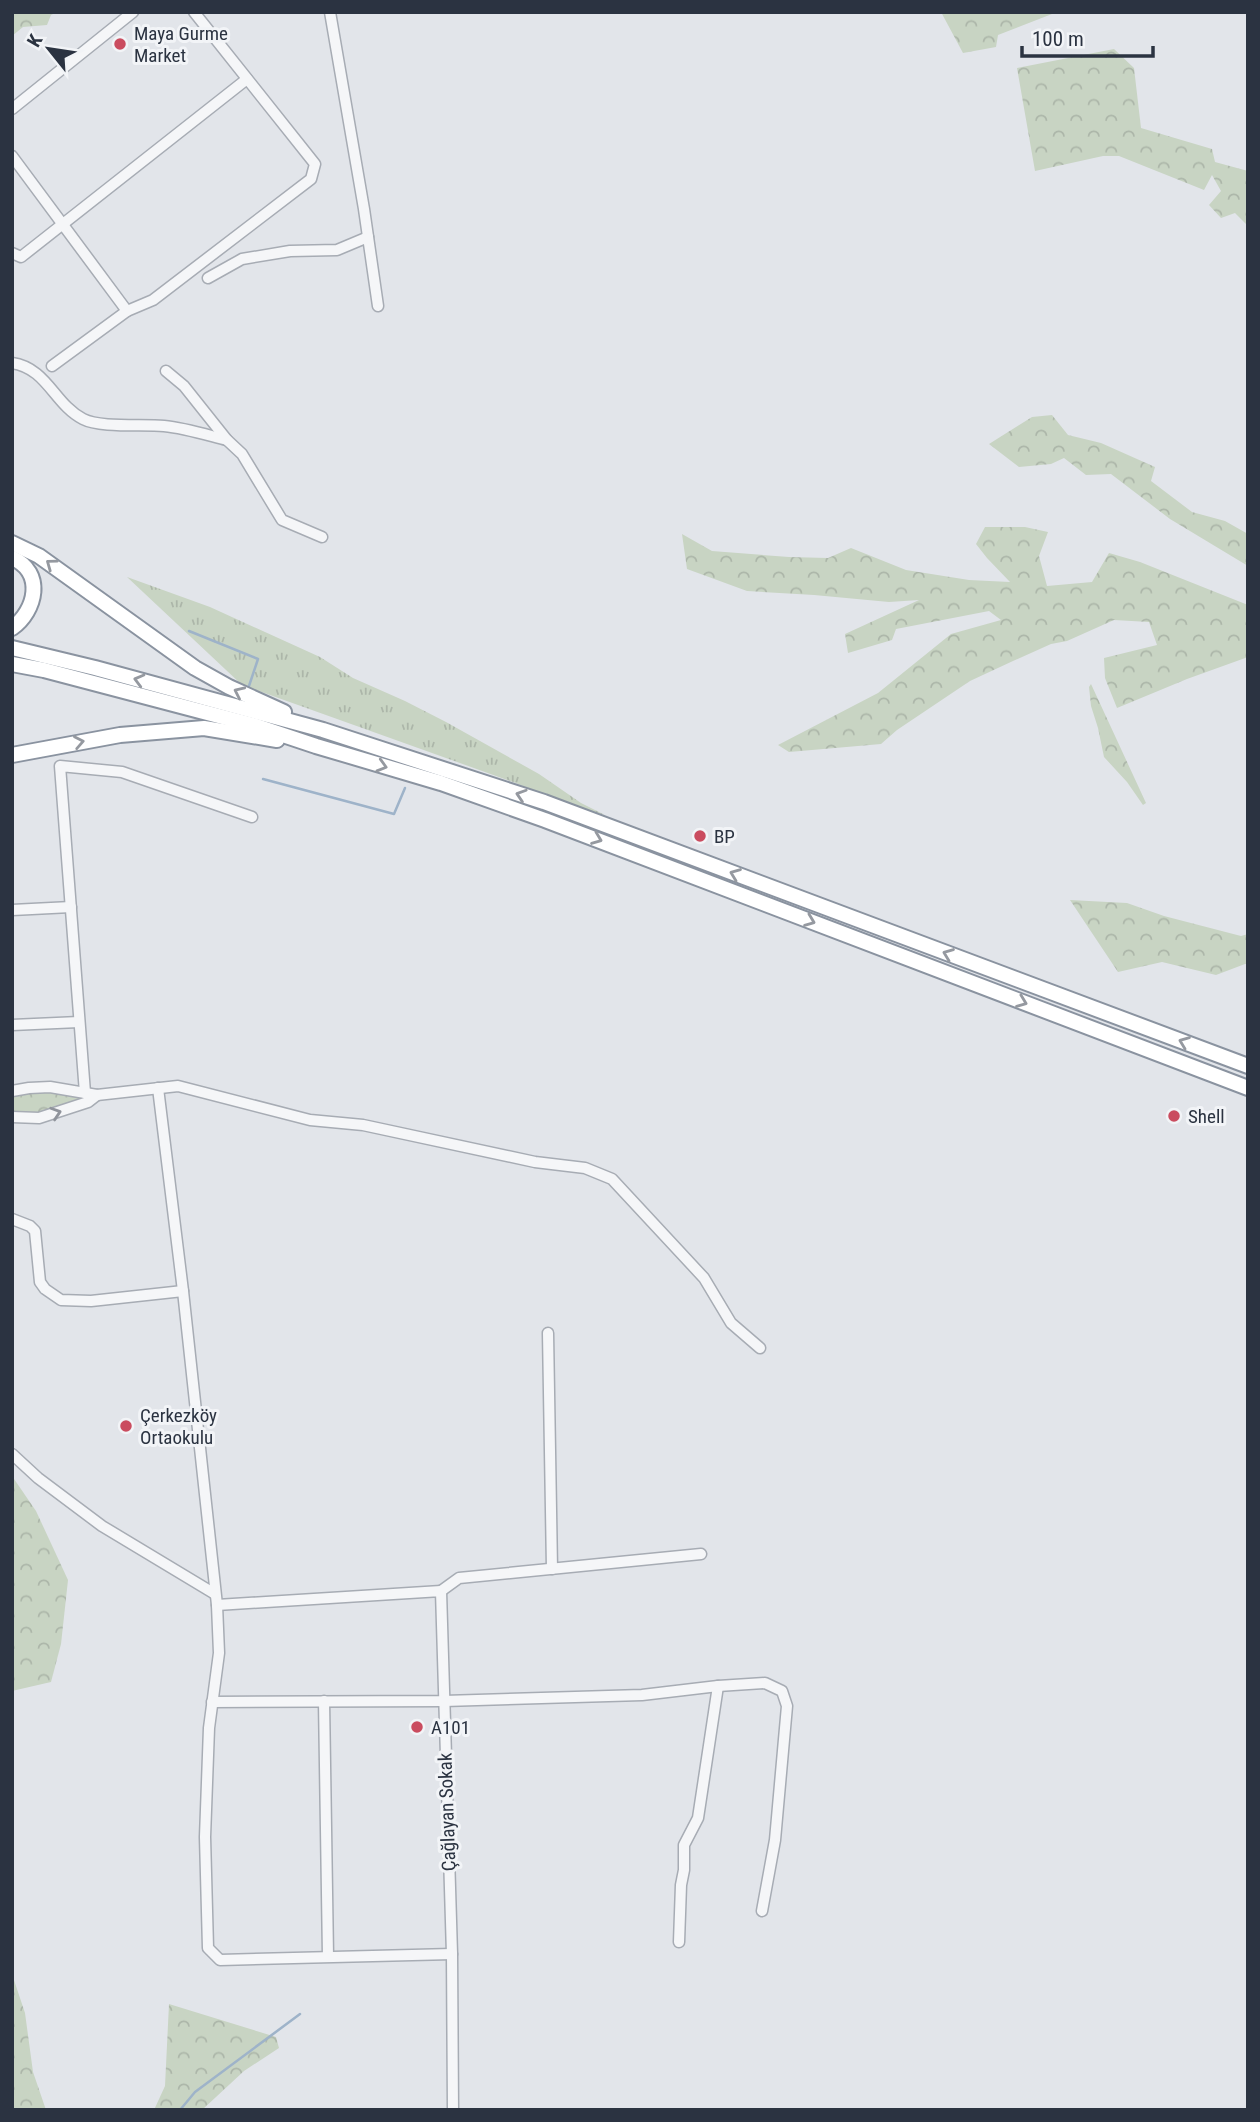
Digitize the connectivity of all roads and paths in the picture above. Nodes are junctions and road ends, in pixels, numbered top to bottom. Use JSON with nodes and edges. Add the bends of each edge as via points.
{"nodes":[{"id":1,"x":134,"y":12,"type":"edge"},
{"id":2,"x":194,"y":12,"type":"edge"},
{"id":3,"x":330,"y":12,"type":"edge"},
{"id":4,"x":247,"y":79,"type":"junction"},
{"id":5,"x":12,"y":109,"type":"edge"},
{"id":6,"x":12,"y":156,"type":"edge"},
{"id":7,"x":64,"y":223,"type":"junction"},
{"id":8,"x":368,"y":237,"type":"junction"},
{"id":9,"x":12,"y":253,"type":"edge"},
{"id":10,"x":208,"y":278,"type":"dead end"},
{"id":11,"x":378,"y":306,"type":"dead end"},
{"id":12,"x":127,"y":311,"type":"junction"},
{"id":13,"x":12,"y":363,"type":"edge"},
{"id":14,"x":52,"y":366,"type":"dead end"},
{"id":15,"x":166,"y":370,"type":"dead end"},
{"id":16,"x":227,"y":440,"type":"junction"},
{"id":17,"x":322,"y":537,"type":"dead end"},
{"id":18,"x":12,"y":543,"type":"edge"},
{"id":19,"x":12,"y":558,"type":"edge"},
{"id":20,"x":12,"y":628,"type":"edge"},
{"id":21,"x":12,"y":648,"type":"edge"},
{"id":22,"x":12,"y":664,"type":"edge"},
{"id":23,"x":323,"y":730,"type":"junction"},
{"id":24,"x":316,"y":746,"type":"junction"},
{"id":25,"x":12,"y":755,"type":"edge"},
{"id":26,"x":251,"y":817,"type":"dead end"},
{"id":27,"x":71,"y":907,"type":"junction"},
{"id":28,"x":12,"y":910,"type":"edge"},
{"id":29,"x":79,"y":1022,"type":"junction"},
{"id":30,"x":12,"y":1025,"type":"edge"},
{"id":31,"x":1248,"y":1066,"type":"edge"},
{"id":32,"x":158,"y":1088,"type":"junction"},
{"id":33,"x":1248,"y":1088,"type":"edge"},
{"id":34,"x":12,"y":1091,"type":"edge"},
{"id":35,"x":85,"y":1093,"type":"junction"},
{"id":36,"x":97,"y":1095,"type":"junction"},
{"id":37,"x":12,"y":1117,"type":"edge"},
{"id":38,"x":12,"y":1219,"type":"edge"},
{"id":39,"x":183,"y":1291,"type":"junction"},
{"id":40,"x":548,"y":1333,"type":"dead end"},
{"id":41,"x":760,"y":1348,"type":"dead end"},
{"id":42,"x":12,"y":1454,"type":"edge"},
{"id":43,"x":701,"y":1555,"type":"dead end"},
{"id":44,"x":552,"y":1569,"type":"junction"},
{"id":45,"x":441,"y":1591,"type":"junction"},
{"id":46,"x":215,"y":1594,"type":"junction"},
{"id":47,"x":217,"y":1605,"type":"junction"},
{"id":48,"x":718,"y":1686,"type":"junction"},
{"id":49,"x":444,"y":1701,"type":"junction"},
{"id":50,"x":212,"y":1702,"type":"junction"},
{"id":51,"x":324,"y":1702,"type":"junction"},
{"id":52,"x":762,"y":1911,"type":"dead end"},
{"id":53,"x":679,"y":1942,"type":"dead end"},
{"id":54,"x":452,"y":1954,"type":"junction"},
{"id":55,"x":328,"y":1956,"type":"junction"},
{"id":56,"x":453,"y":2110,"type":"edge"}],
"edges":[{"from":1,"to":5,"type":"street"},
{"from":2,"to":4,"type":"street"},
{"from":3,"to":8,"type":"street"},
{"from":4,"to":7,"type":"street"},
{"from":4,"to":12,"type":"street","via":[[315,164],[311,178],[153,300]]},
{"from":6,"to":7,"type":"street"},
{"from":7,"to":9,"type":"street","via":[[21,257]]},
{"from":7,"to":12,"type":"street"},
{"from":8,"to":10,"type":"street","via":[[337,250],[242,258]]},
{"from":8,"to":11,"type":"street"},
{"from":12,"to":14,"type":"street"},
{"from":13,"to":16,"type":"street","via":[[26,365],[85,420],[166,426]]},
{"from":15,"to":16,"type":"street"},
{"from":16,"to":17,"type":"street","via":[[242,454],[282,520]]},
{"from":23,"to":18,"type":"highway","one_way":true,"via":[[195,668],[39,556]]},
{"from":19,"to":20,"type":"highway","via":[[29,574],[34,590],[24,619]]},
{"from":23,"to":21,"type":"highway","one_way":true},
{"from":22,"to":24,"type":"highway","via":[[253,725]]},
{"from":31,"to":23,"type":"highway","one_way":true,"via":[[544,803]]},
{"from":25,"to":24,"type":"highway","one_way":true,"via":[[120,735],[204,728]]},
{"from":24,"to":33,"type":"highway","one_way":true,"via":[[545,820]]},
{"from":26,"to":27,"type":"street","via":[[122,772],[60,766]]},
{"from":27,"to":28,"type":"street"},
{"from":27,"to":29,"type":"street"},
{"from":29,"to":30,"type":"street"},
{"from":29,"to":35,"type":"street"},
{"from":32,"to":36,"type":"street"},
{"from":32,"to":39,"type":"street"},
{"from":32,"to":41,"type":"street","via":[[178,1086],[310,1120],[363,1125],[535,1162],[585,1168],[612,1179],[704,1279],[730,1323]]},
{"from":34,"to":35,"type":"street","via":[[50,1087]]},
{"from":35,"to":36,"type":"street"},
{"from":37,"to":36,"type":"street","one_way":true,"via":[[39,1118]]},
{"from":38,"to":39,"type":"street","via":[[35,1231],[40,1282],[61,1300]]},
{"from":39,"to":46,"type":"street","via":[[208,1478]]},
{"from":40,"to":44,"type":"street"},
{"from":42,"to":46,"type":"street","via":[[102,1527]]},
{"from":43,"to":44,"type":"street"},
{"from":44,"to":45,"type":"street","via":[[459,1578]]},
{"from":45,"to":47,"type":"street"},
{"from":45,"to":49,"type":"street","name":"Çağlayan Sokak"},
{"from":46,"to":47,"type":"street"},
{"from":47,"to":50,"type":"street","via":[[219,1653]]},
{"from":48,"to":49,"type":"street","via":[[642,1695]]},
{"from":48,"to":52,"type":"street","via":[[765,1684],[782,1691],[787,1706],[775,1840]]},
{"from":48,"to":53,"type":"street","via":[[698,1818],[684,1845]]},
{"from":49,"to":51,"type":"street"},
{"from":49,"to":54,"type":"street","name":"Çağlayan Sokak"},
{"from":50,"to":51,"type":"street"},
{"from":50,"to":55,"type":"street","via":[[205,1837],[208,1948],[220,1959]]},
{"from":51,"to":55,"type":"street"},
{"from":54,"to":55,"type":"street"},
{"from":54,"to":56,"type":"street","name":"Çağlayan Sokak"}]}
